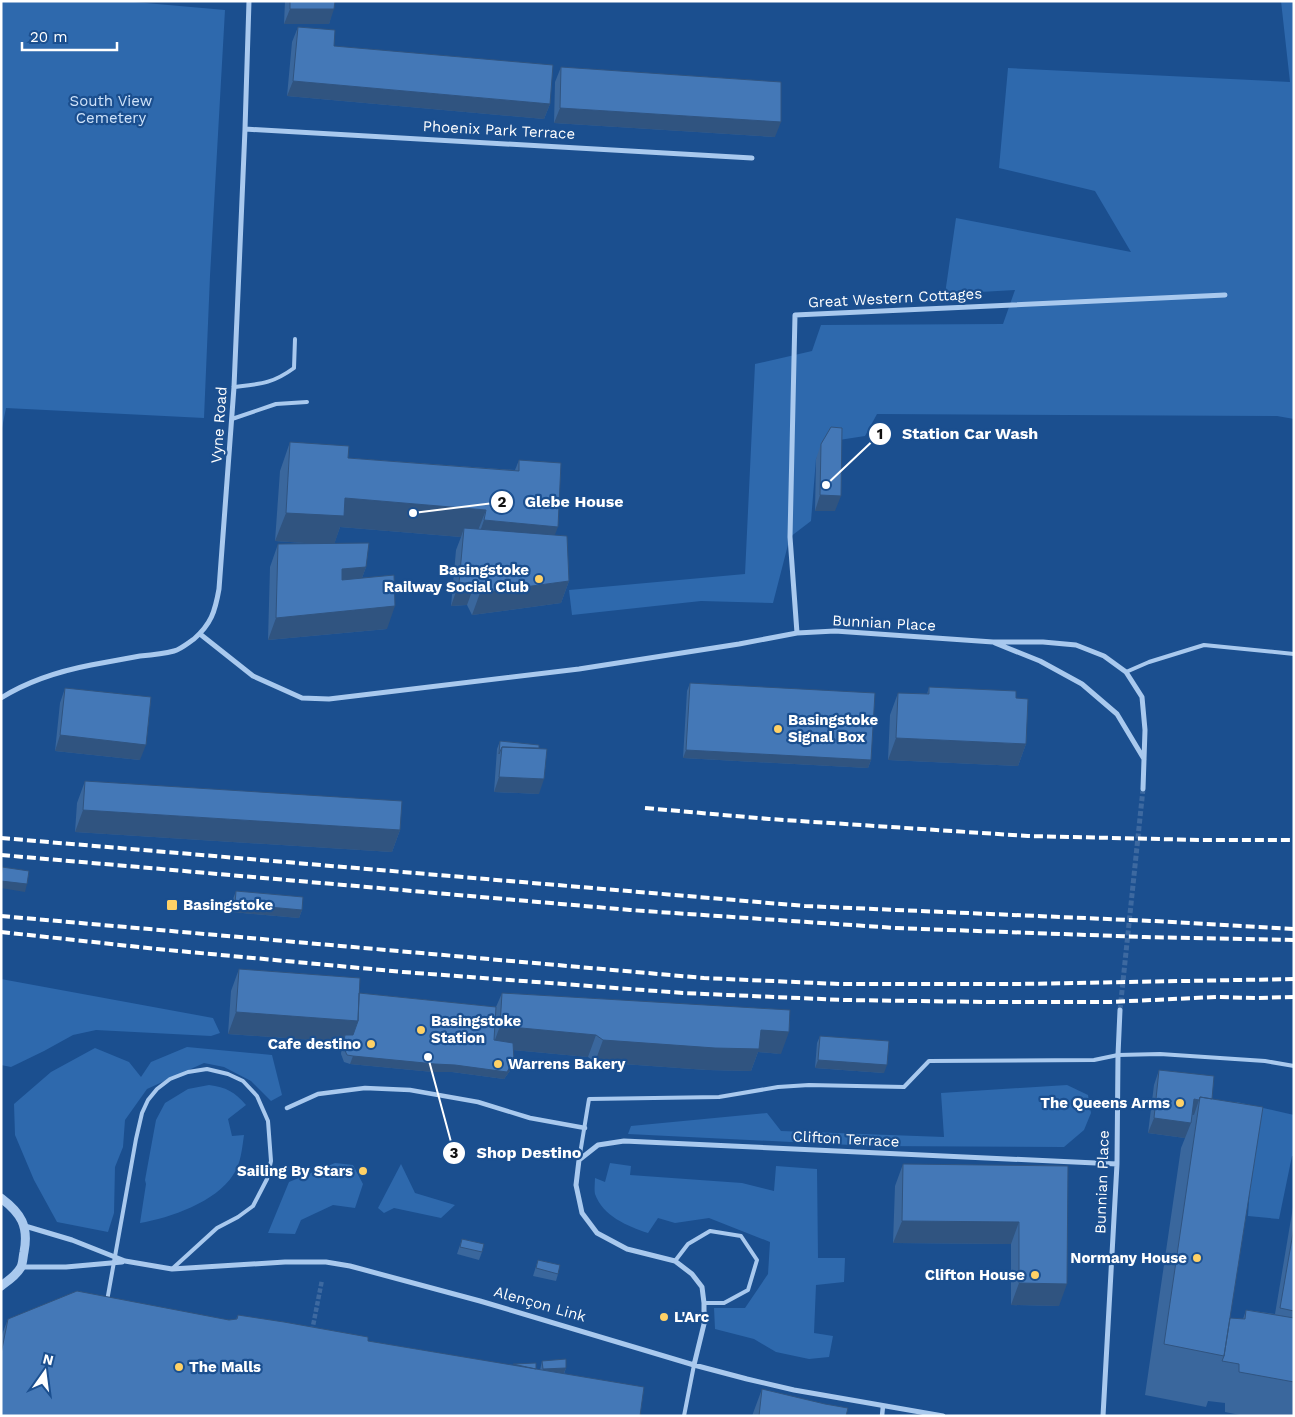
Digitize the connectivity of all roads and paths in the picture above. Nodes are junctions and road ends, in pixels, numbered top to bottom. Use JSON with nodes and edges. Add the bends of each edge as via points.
{"nodes":[{"id":1,"x":249,"y":1,"type":"edge"},
{"id":2,"x":245,"y":129,"type":"junction"},
{"id":3,"x":752,"y":158,"type":"dead end"},
{"id":4,"x":1225,"y":295,"type":"dead end"},
{"id":5,"x":295,"y":339,"type":"dead end"},
{"id":6,"x":234,"y":387,"type":"junction"},
{"id":7,"x":307,"y":402,"type":"dead end"},
{"id":8,"x":232,"y":419,"type":"junction"},
{"id":9,"x":798,"y":633,"type":"junction"},
{"id":10,"x":200,"y":634,"type":"junction"},
{"id":11,"x":992,"y":642,"type":"junction"},
{"id":12,"x":1294,"y":654,"type":"edge"},
{"id":13,"x":1126,"y":672,"type":"junction"},
{"id":14,"x":1,"y":698,"type":"edge"},
{"id":15,"x":1144,"y":759,"type":"junction"},
{"id":16,"x":1143,"y":789,"type":"tunnel mouth"},
{"id":17,"x":1120,"y":1010,"type":"tunnel mouth"},
{"id":18,"x":1118,"y":1055,"type":"junction"},
{"id":19,"x":1294,"y":1066,"type":"edge"},
{"id":20,"x":287,"y":1108,"type":"dead end"},
{"id":21,"x":584,"y":1128,"type":"junction"},
{"id":22,"x":579,"y":1160,"type":"junction"},
{"id":23,"x":1117,"y":1164,"type":"junction"},
{"id":24,"x":1,"y":1197,"type":"edge"},
{"id":25,"x":25,"y":1226,"type":"junction"},
{"id":26,"x":125,"y":1261,"type":"junction"},
{"id":27,"x":675,"y":1261,"type":"junction"},
{"id":28,"x":22,"y":1267,"type":"junction"},
{"id":29,"x":172,"y":1268,"type":"junction"},
{"id":30,"x":1,"y":1286,"type":"edge"},
{"id":31,"x":106,"y":1303,"type":"edge"},
{"id":32,"x":704,"y":1303,"type":"junction"},
{"id":33,"x":694,"y":1365,"type":"junction"},
{"id":34,"x":884,"y":1406,"type":"junction"},
{"id":35,"x":684,"y":1416,"type":"edge"},
{"id":36,"x":882,"y":1416,"type":"edge"},
{"id":37,"x":943,"y":1416,"type":"edge"},
{"id":38,"x":1102,"y":1416,"type":"edge"}],
"edges":[{"from":1,"to":2,"type":"street","name":"Vyne Road"},
{"from":2,"to":3,"type":"street","name":"Phoenix Park Terrace"},
{"from":2,"to":6,"type":"street","name":"Vyne Road"},
{"from":4,"to":9,"type":"street","name":"Great Western Cottages","via":[[795,315],[790,537]]},
{"from":5,"to":6,"type":"lane","via":[[294,368],[266,383]]},
{"from":6,"to":8,"type":"street","name":"Vyne Road"},
{"from":7,"to":8,"type":"lane","via":[[276,404]]},
{"from":8,"to":10,"type":"street","name":"Vyne Road","via":[[218,597],[209,624]]},
{"from":9,"to":10,"type":"street","name":"Bunnian Place","via":[[579,669],[329,699],[302,698],[253,676]]},
{"from":9,"to":11,"type":"street","name":"Bunnian Place","via":[[834,631]]},
{"from":10,"to":14,"type":"street","name":"Vyne Road","via":[[177,650],[89,665],[42,678]]},
{"from":11,"to":13,"type":"street","name":"Bunnian Place","via":[[1076,645],[1104,656]]},
{"from":11,"to":15,"type":"street","name":"Bunnian Place","via":[[1040,661],[1082,684],[1117,714]]},
{"from":12,"to":13,"type":"lane","via":[[1204,645]]},
{"from":13,"to":15,"type":"street","name":"Bunnian Place","via":[[1142,697]]},
{"from":15,"to":16,"type":"street","name":"Bunnian Place"},
{"from":17,"to":18,"type":"street","name":"Bunnian Place"},
{"from":18,"to":19,"type":"lane","via":[[1160,1054]]},
{"from":18,"to":21,"type":"lane","via":[[1094,1060],[928,1061],[904,1087],[808,1085],[719,1097],[589,1099]]},
{"from":18,"to":23,"type":"street","name":"Bunnian Place"},
{"from":20,"to":21,"type":"street","via":[[318,1094],[365,1088],[410,1090],[478,1102],[530,1118]]},
{"from":21,"to":22,"type":"lane"},
{"from":22,"to":23,"type":"street","name":"Clifton Terrace","via":[[598,1145],[624,1141]]},
{"from":22,"to":27,"type":"street","via":[[576,1185],[582,1213],[597,1232],[627,1249]]},
{"from":23,"to":38,"type":"street","name":"Bunnian Place"},
{"from":24,"to":25,"type":"street","via":[[22,1218]]},
{"from":25,"to":26,"type":"street","name":"Alençon Link"},
{"from":25,"to":28,"type":"street"},
{"from":26,"to":28,"type":"street","name":"Alençon Link","via":[[66,1267]]},
{"from":26,"to":29,"type":"street","name":"Alençon Link"},
{"from":27,"to":32,"type":"street","via":[[702,1286]]},
{"from":27,"to":32,"type":"lane","via":[[688,1244],[710,1231],[741,1236],[757,1260],[748,1290],[724,1303]]},
{"from":28,"to":30,"type":"street"},
{"from":29,"to":31,"type":"lane","via":[[217,1228],[253,1206],[272,1161],[268,1121],[257,1096],[243,1081],[207,1069],[170,1079],[148,1100],[142,1113]]},
{"from":29,"to":33,"type":"street","name":"Alençon Link","via":[[284,1262],[326,1262],[350,1266],[480,1300]]},
{"from":32,"to":33,"type":"street","via":[[704,1324]]},
{"from":33,"to":34,"type":"street","name":"Alençon Link","via":[[794,1390]]},
{"from":33,"to":35,"type":"lane"},
{"from":34,"to":36,"type":"street"},
{"from":34,"to":37,"type":"street","name":"Alençon Link"}]}
